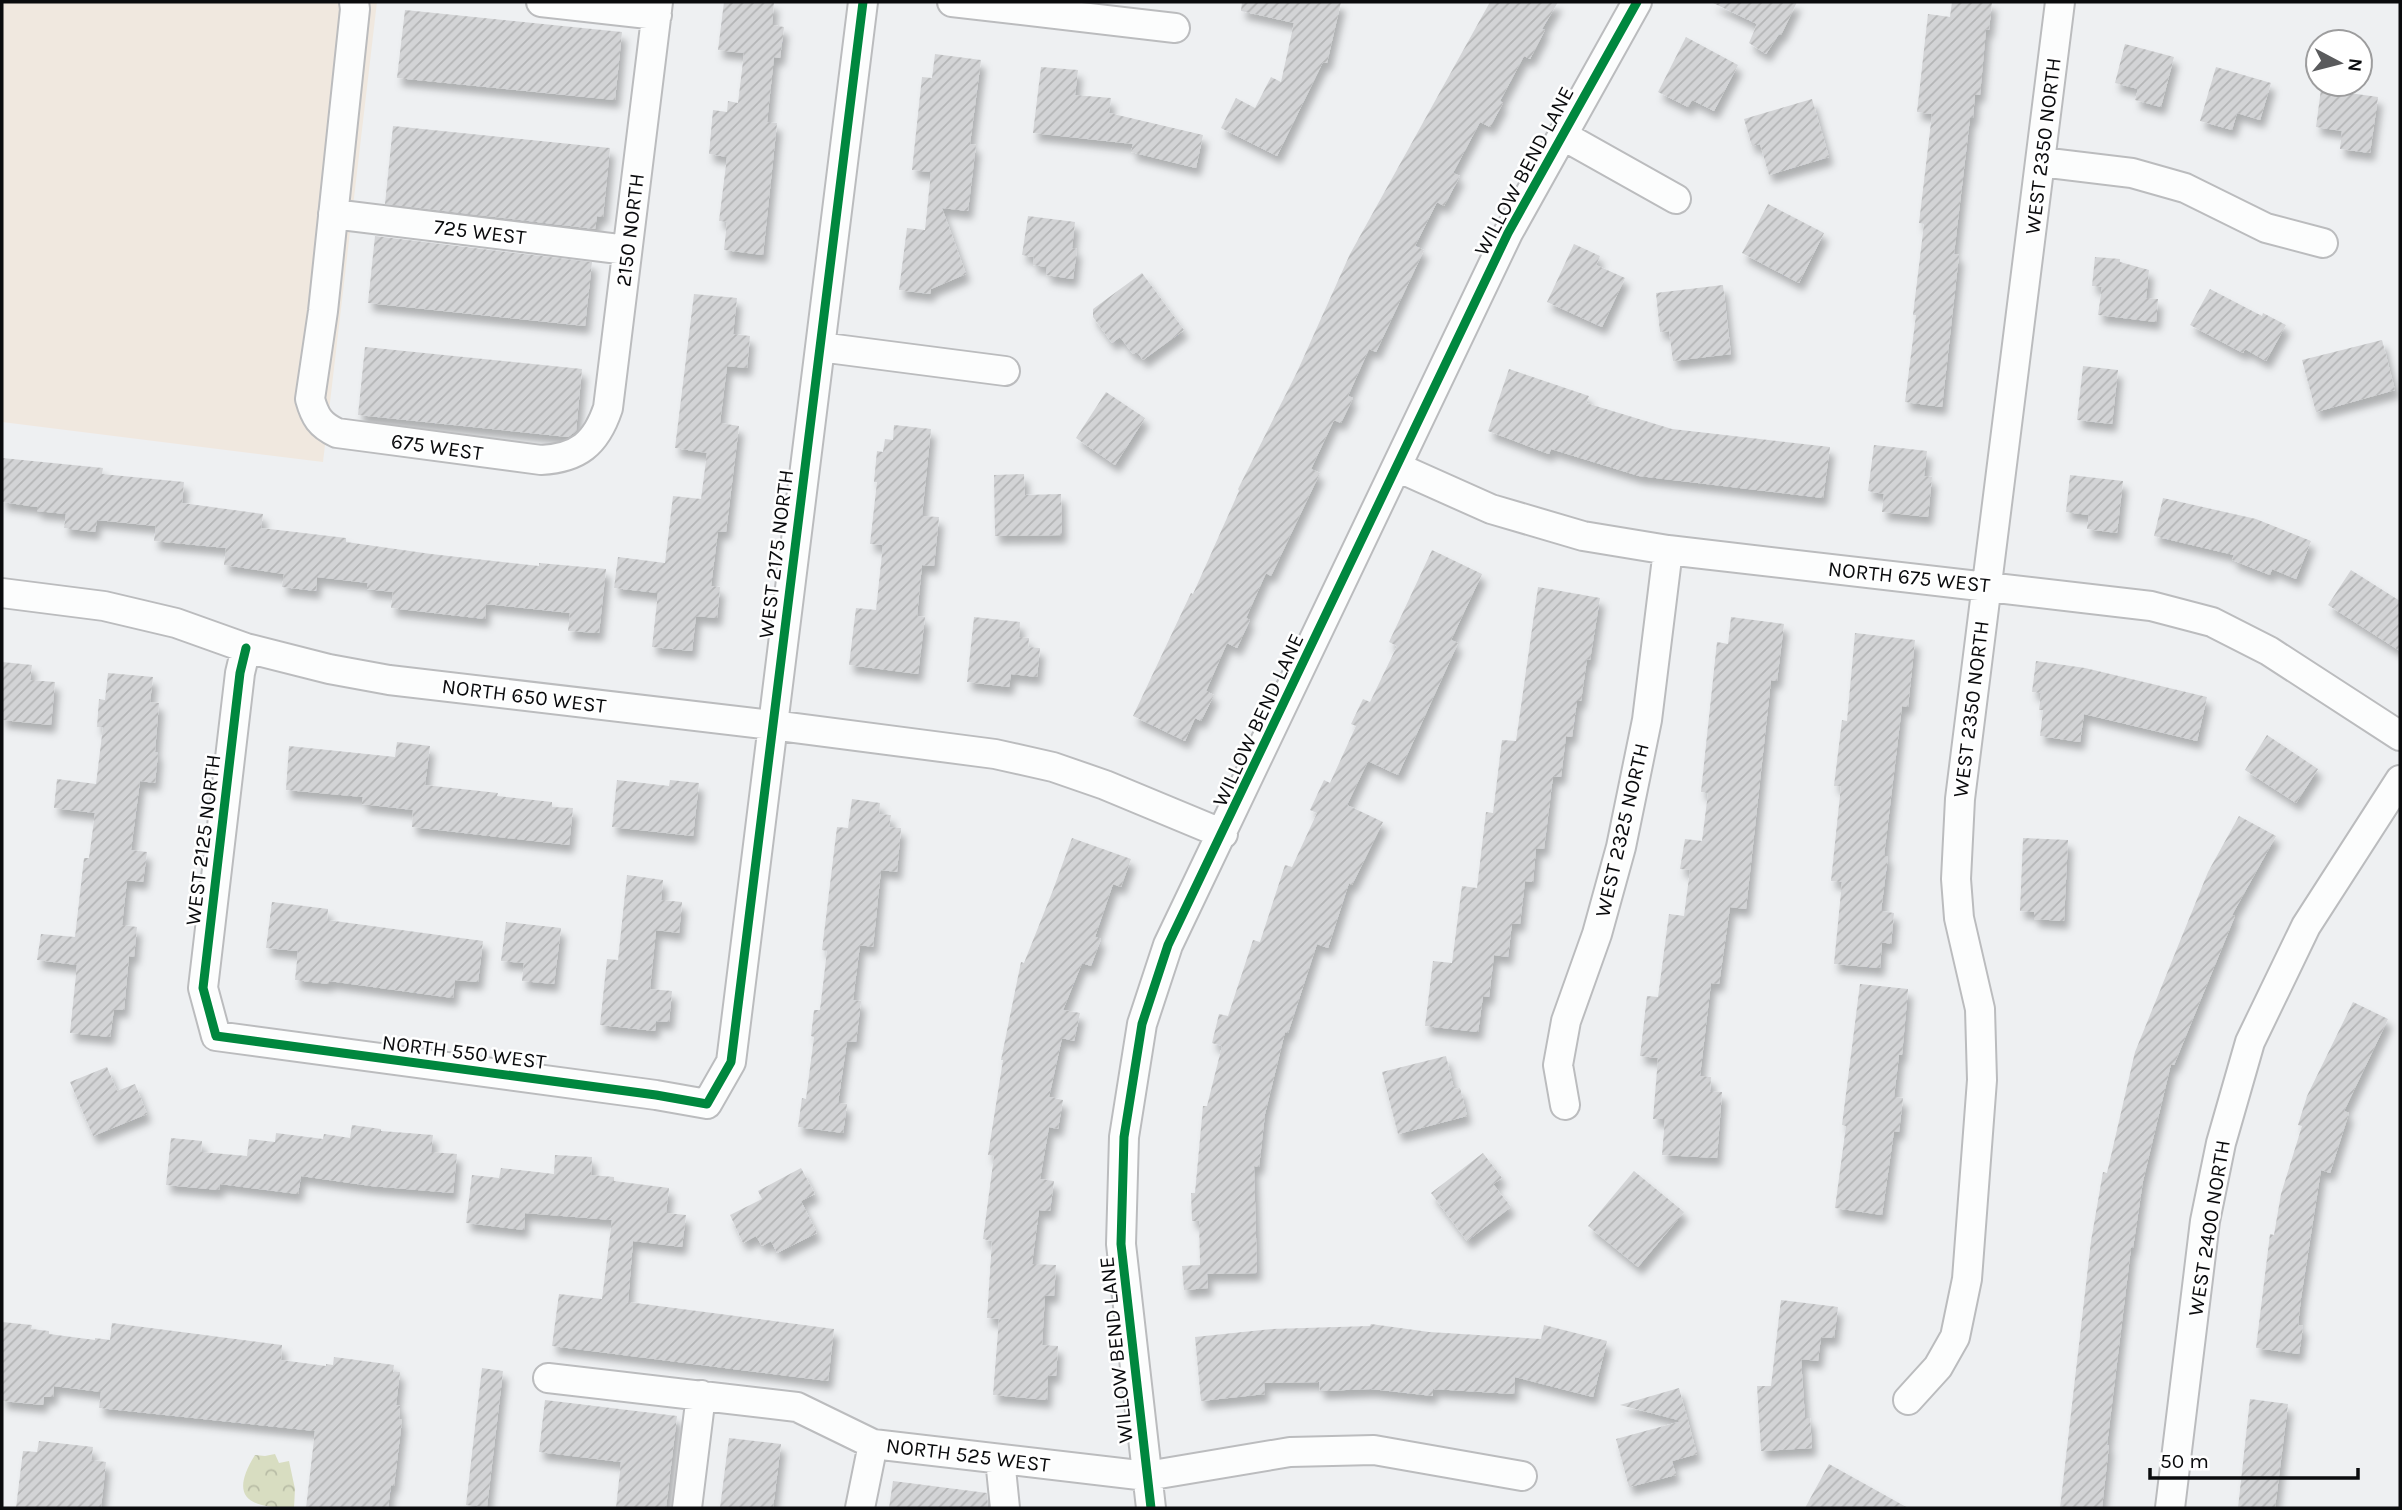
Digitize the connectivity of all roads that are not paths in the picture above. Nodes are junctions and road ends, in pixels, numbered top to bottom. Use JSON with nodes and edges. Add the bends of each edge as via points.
{"nodes":[{"id":1,"x":354,"y":2,"type":"edge"},
{"id":2,"x":541,"y":2,"type":"edge"},
{"id":3,"x":863,"y":2,"type":"edge"},
{"id":4,"x":952,"y":2,"type":"edge"},
{"id":5,"x":1637,"y":2,"type":"edge"},
{"id":6,"x":2060,"y":2,"type":"edge"},
{"id":7,"x":657,"y":8,"type":"edge"},
{"id":8,"x":1175,"y":28,"type":"dead end"},
{"id":9,"x":1562,"y":135,"type":"junction"},
{"id":10,"x":2041,"y":162,"type":"junction"},
{"id":11,"x":1676,"y":200,"type":"dead end"},
{"id":12,"x":333,"y":214,"type":"junction"},
{"id":13,"x":2323,"y":243,"type":"dead end"},
{"id":14,"x":627,"y":250,"type":"junction"},
{"id":15,"x":820,"y":347,"type":"junction"},
{"id":16,"x":1005,"y":371,"type":"dead end"},
{"id":17,"x":582,"y":449,"type":"joint"},
{"id":18,"x":1397,"y":467,"type":"junction"},
{"id":19,"x":1668,"y":550,"type":"junction"},
{"id":20,"x":1986,"y":586,"type":"junction"},
{"id":21,"x":2,"y":593,"type":"edge"},
{"id":22,"x":246,"y":648,"type":"junction"},
{"id":23,"x":772,"y":725,"type":"junction"},
{"id":24,"x":2400,"y":736,"type":"edge"},
{"id":25,"x":2400,"y":780,"type":"edge"},
{"id":26,"x":1223,"y":834,"type":"junction"},
{"id":27,"x":216,"y":1036,"type":"joint"},
{"id":28,"x":707,"y":1104,"type":"joint"},
{"id":29,"x":1566,"y":1105,"type":"dead end"},
{"id":30,"x":548,"y":1378,"type":"dead end"},
{"id":31,"x":701,"y":1395,"type":"junction"},
{"id":32,"x":1908,"y":1400,"type":"dead end"},
{"id":33,"x":873,"y":1444,"type":"junction"},
{"id":34,"x":1000,"y":1459,"type":"junction"},
{"id":35,"x":1147,"y":1476,"type":"junction"},
{"id":36,"x":1522,"y":1476,"type":"dead end"},
{"id":37,"x":687,"y":1508,"type":"edge"},
{"id":38,"x":860,"y":1508,"type":"edge"},
{"id":39,"x":1005,"y":1508,"type":"edge"},
{"id":40,"x":1151,"y":1508,"type":"edge"},
{"id":41,"x":2171,"y":1508,"type":"edge"}],
"edges":[{"from":1,"to":12,"type":"street"},
{"from":2,"to":7,"type":"street"},
{"from":3,"to":15,"type":"street","name":"WEST 2175 NORTH"},
{"from":4,"to":8,"type":"street"},
{"from":5,"to":9,"type":"street","name":"WILLOW BEND LANE"},
{"from":6,"to":10,"type":"street","name":"WEST 2350 NORTH"},
{"from":7,"to":14,"type":"street","name":"2150 NORTH"},
{"from":9,"to":11,"type":"street"},
{"from":9,"to":18,"type":"street","name":"WILLOW BEND LANE","via":[[1508,233]]},
{"from":10,"to":13,"type":"street","via":[[2132,173],[2185,188],[2266,228]]},
{"from":10,"to":20,"type":"street","name":"WEST 2350 NORTH"},
{"from":12,"to":14,"type":"street","name":"725 WEST"},
{"from":12,"to":17,"type":"street","name":"675 WEST","via":[[310,399],[320,424],[349,435],[541,460]]},
{"from":14,"to":17,"type":"street","name":"2150 NORTH","via":[[608,408],[592,441]]},
{"from":15,"to":16,"type":"street"},
{"from":15,"to":23,"type":"street","name":"WEST 2175 NORTH"},
{"from":18,"to":19,"type":"street","name":"NORTH 675 WEST","via":[[1491,509],[1583,536]]},
{"from":18,"to":26,"type":"street","name":"WILLOW BEND LANE"},
{"from":19,"to":20,"type":"street","name":"NORTH 675 WEST"},
{"from":19,"to":29,"type":"street","name":"WEST 2325 NORTH","via":[[1647,720],[1621,847],[1566,1021],[1558,1065]]},
{"from":20,"to":24,"type":"street","name":"NORTH 675 WEST","via":[[2151,606],[2212,622],[2269,651]]},
{"from":20,"to":32,"type":"street","name":"WEST 2350 NORTH","via":[[1959,799],[1956,879],[1959,918],[1980,1009],[1982,1080],[1967,1279],[1955,1337],[1938,1367]]},
{"from":21,"to":22,"type":"street","name":"NORTH 650 WEST","via":[[104,606],[176,623]]},
{"from":22,"to":23,"type":"street","name":"NORTH 650 WEST","via":[[389,680]]},
{"from":22,"to":27,"type":"street","name":"WEST 2125 NORTH","via":[[203,988]]},
{"from":23,"to":26,"type":"street","name":"NORTH 650 WEST","via":[[995,754],[1053,767]]},
{"from":23,"to":28,"type":"street","name":"WEST 2175 NORTH","via":[[731,1062]]},
{"from":25,"to":41,"type":"street","name":"WEST 2400 NORTH","via":[[2306,926],[2250,1042],[2221,1143],[2205,1221]]},
{"from":26,"to":35,"type":"street","name":"WILLOW BEND LANE","via":[[1168,945],[1142,1024],[1124,1137],[1121,1244]]},
{"from":27,"to":28,"type":"street","name":"NORTH 550 WEST"},
{"from":30,"to":31,"type":"street","name":"NORTH 525 WEST"},
{"from":31,"to":33,"type":"street","name":"NORTH 525 WEST","via":[[797,1406]]},
{"from":31,"to":37,"type":"street"},
{"from":33,"to":34,"type":"street","name":"NORTH 525 WEST"},
{"from":33,"to":38,"type":"street"},
{"from":34,"to":35,"type":"street","name":"NORTH 525 WEST"},
{"from":34,"to":39,"type":"street"},
{"from":35,"to":36,"type":"street","name":"NORTH 525 WEST","via":[[1290,1452],[1374,1450]]},
{"from":35,"to":40,"type":"street","name":"WILLOW BEND LANE"}]}
